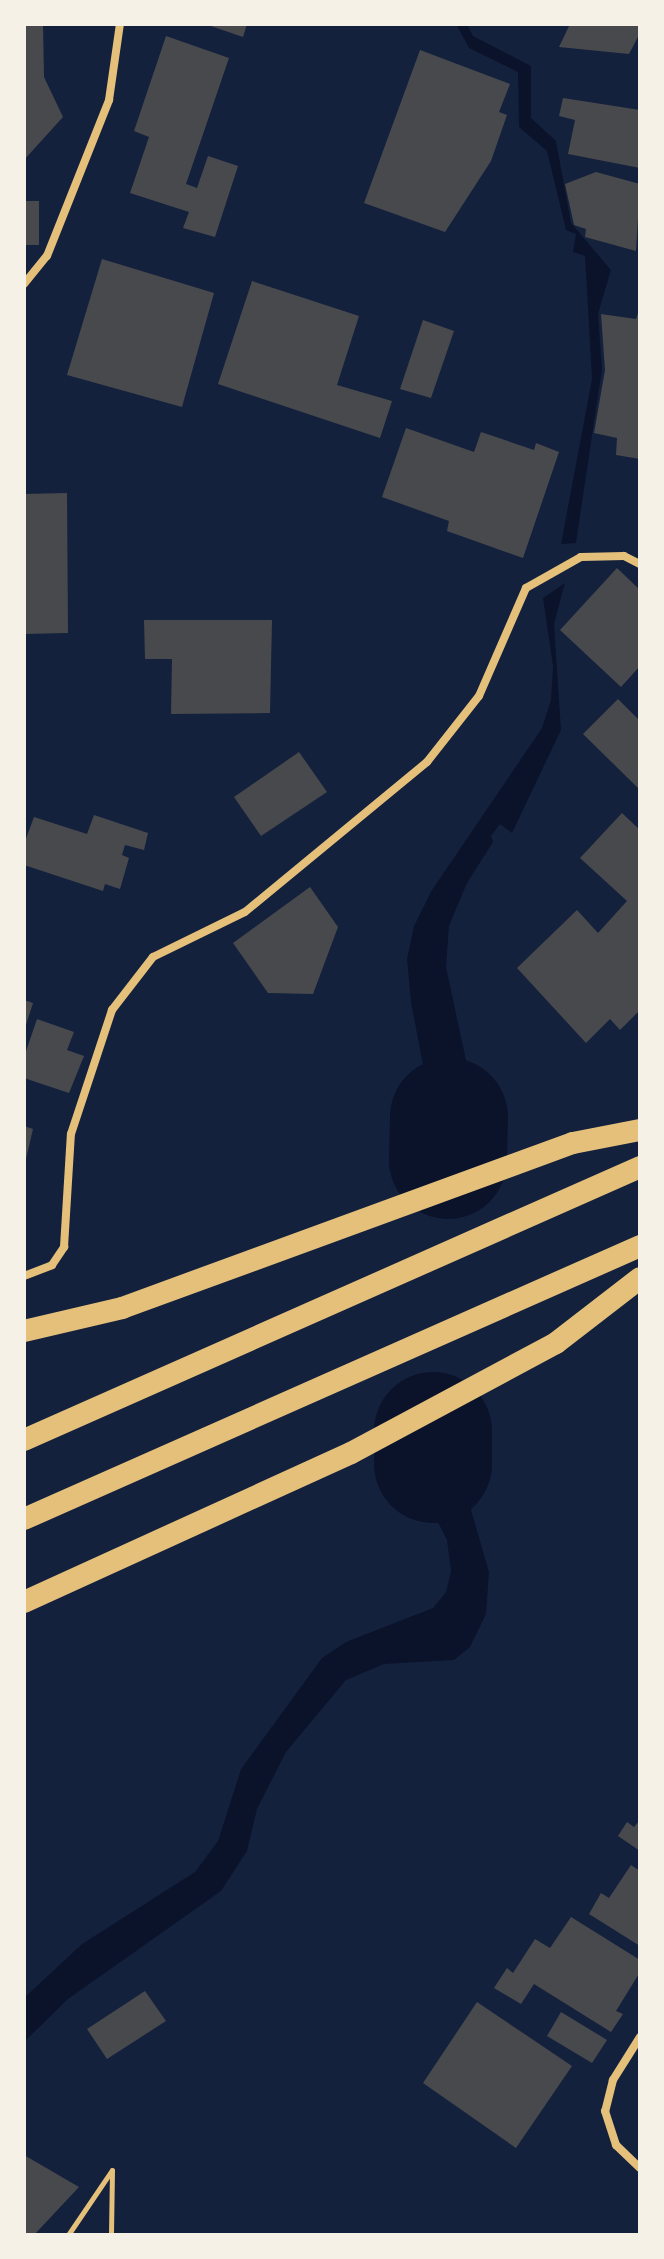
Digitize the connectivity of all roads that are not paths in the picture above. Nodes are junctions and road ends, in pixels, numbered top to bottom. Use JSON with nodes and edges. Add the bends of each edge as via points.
{"nodes":[{"id":1,"x":120,"y":24,"type":"edge"},
{"id":2,"x":24,"y":284,"type":"edge"},
{"id":3,"x":640,"y":564,"type":"edge"},
{"id":4,"x":640,"y":1130,"type":"edge"},
{"id":5,"x":640,"y":1167,"type":"edge"},
{"id":6,"x":640,"y":1246,"type":"edge"},
{"id":7,"x":24,"y":1276,"type":"edge"},
{"id":8,"x":640,"y":1278,"type":"edge"},
{"id":9,"x":24,"y":1331,"type":"edge"},
{"id":10,"x":24,"y":1440,"type":"edge"},
{"id":11,"x":24,"y":1519,"type":"edge"},
{"id":12,"x":24,"y":1602,"type":"edge"},
{"id":13,"x":640,"y":2037,"type":"edge"},
{"id":14,"x":640,"y":2168,"type":"edge"}],
"edges":[{"from":1,"to":2,"type":"street","via":[[109,100],[47,256]]},
{"from":3,"to":7,"type":"street","via":[[624,556],[581,557],[526,588],[479,696],[427,762],[245,912],[153,957],[112,1010],[71,1134],[64,1247],[52,1265]]},
{"from":4,"to":9,"type":"highway","via":[[573,1143],[122,1308]]},
{"from":5,"to":10,"type":"highway"},
{"from":6,"to":11,"type":"highway"},
{"from":8,"to":12,"type":"highway","via":[[556,1343],[351,1453]]},
{"from":13,"to":14,"type":"street","via":[[613,2080],[605,2111],[616,2145]]}]}
